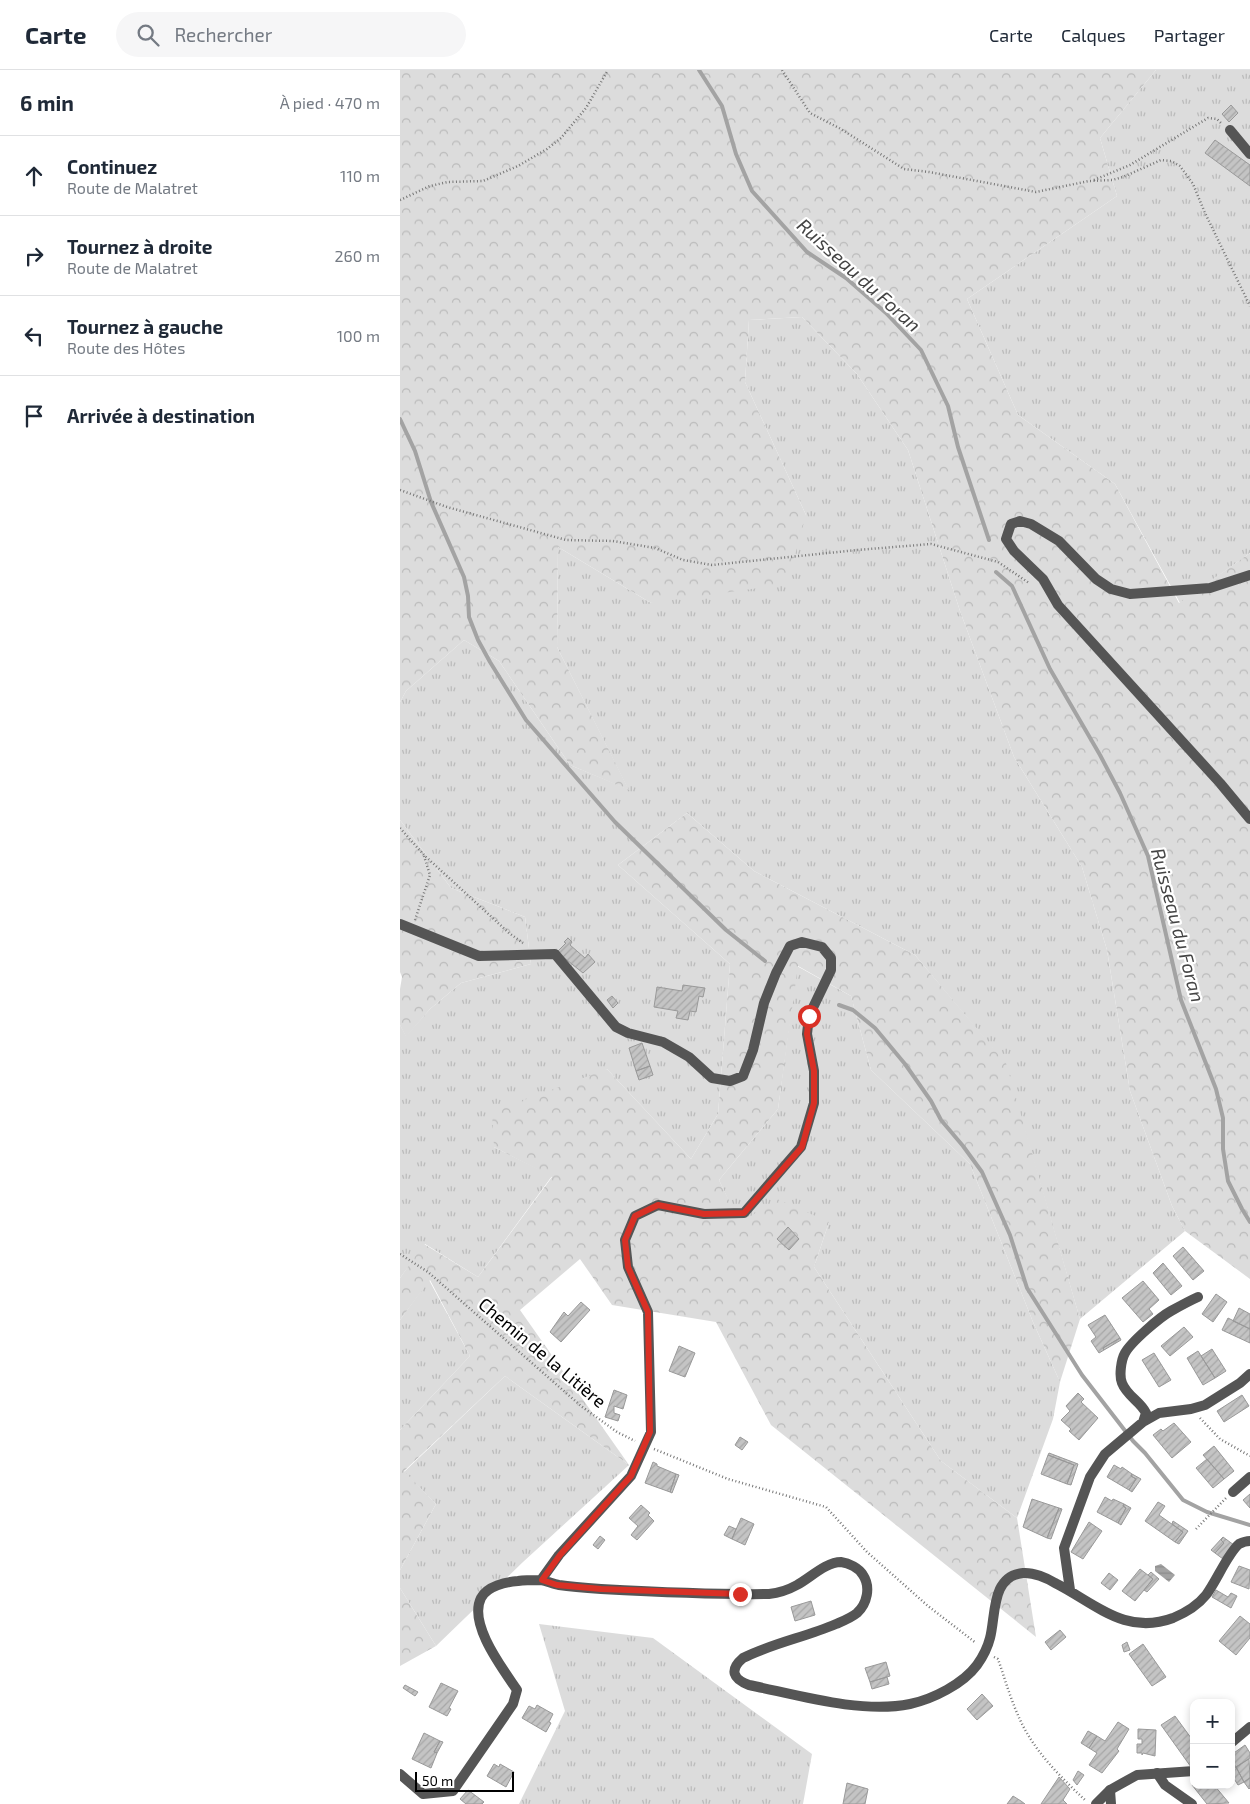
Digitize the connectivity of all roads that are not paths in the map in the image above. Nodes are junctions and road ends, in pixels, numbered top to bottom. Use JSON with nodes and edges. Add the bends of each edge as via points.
{"nodes":[{"id":1,"x":1230,"y":130,"type":"road end"},
{"id":2,"x":1250,"y":154,"type":"edge"},
{"id":3,"x":1250,"y":575,"type":"edge"},
{"id":4,"x":1250,"y":819,"type":"edge"},
{"id":5,"x":400,"y":924,"type":"edge"},
{"id":6,"x":1198,"y":1297,"type":"dead end"},
{"id":7,"x":1250,"y":1374,"type":"edge"},
{"id":8,"x":1143,"y":1422,"type":"junction"},
{"id":9,"x":1250,"y":1477,"type":"edge"},
{"id":10,"x":1233,"y":1492,"type":"dead end"},
{"id":11,"x":1250,"y":1541,"type":"edge"},
{"id":12,"x":542,"y":1580,"type":"junction"},
{"id":13,"x":1070,"y":1590,"type":"junction"},
{"id":14,"x":1250,"y":1727,"type":"edge"},
{"id":15,"x":1235,"y":1740,"type":"edge"},
{"id":16,"x":1190,"y":1771,"type":"edge"},
{"id":17,"x":1156,"y":1773,"type":"junction"},
{"id":18,"x":400,"y":1774,"type":"edge"},
{"id":19,"x":1110,"y":1790,"type":"junction"},
{"id":20,"x":1096,"y":1804,"type":"edge"},
{"id":21,"x":1111,"y":1804,"type":"edge"},
{"id":22,"x":1192,"y":1804,"type":"edge"}],
"edges":[{"from":1,"to":2,"type":"street"},
{"from":3,"to":4,"type":"street","via":[[1210,588],[1130,594],[1111,589],[1059,541],[1030,524],[1020,520],[1011,524],[1006,539],[1043,579],[1058,605]]},
{"from":5,"to":12,"type":"street","via":[[479,956],[555,954],[616,1027],[662,1042],[689,1057],[712,1078],[730,1081],[743,1076],[754,1050],[764,1003],[790,946],[802,942],[822,947],[831,958],[831,970],[809,1016],[807,1034],[814,1071],[814,1103],[802,1147],[744,1213],[704,1214],[658,1205],[635,1216],[625,1240],[628,1267],[648,1312],[650,1432],[631,1476],[560,1555]]},
{"from":6,"to":8,"type":"street","via":[[1152,1325],[1125,1353],[1120,1370],[1121,1382],[1142,1405],[1146,1413]]},
{"from":7,"to":8,"type":"street","via":[[1205,1405],[1159,1413]]},
{"from":8,"to":13,"type":"street","via":[[1105,1454],[1090,1476],[1064,1548]]},
{"from":9,"to":10,"type":"street"},
{"from":11,"to":13,"type":"street","via":[[1238,1545],[1199,1603],[1174,1618],[1143,1624],[1127,1622],[1111,1616]]},
{"from":12,"to":13,"type":"street","via":[[557,1585],[601,1589],[769,1594],[782,1592],[839,1562],[850,1564],[863,1575],[867,1584],[863,1606],[856,1614],[828,1628],[751,1654],[734,1670],[740,1682],[749,1685],[878,1707],[927,1699],[972,1672],[990,1640],[996,1596],[1012,1577],[1024,1573],[1046,1578]]},
{"from":12,"to":18,"type":"street","via":[[495,1586],[481,1597],[478,1610],[481,1628],[517,1690],[514,1704],[453,1791],[423,1794]]},
{"from":14,"to":15,"type":"street"},
{"from":16,"to":17,"type":"street"},
{"from":17,"to":19,"type":"street","via":[[1137,1775]]},
{"from":17,"to":22,"type":"street","via":[[1165,1785]]},
{"from":19,"to":20,"type":"street"},
{"from":19,"to":21,"type":"street"}]}
